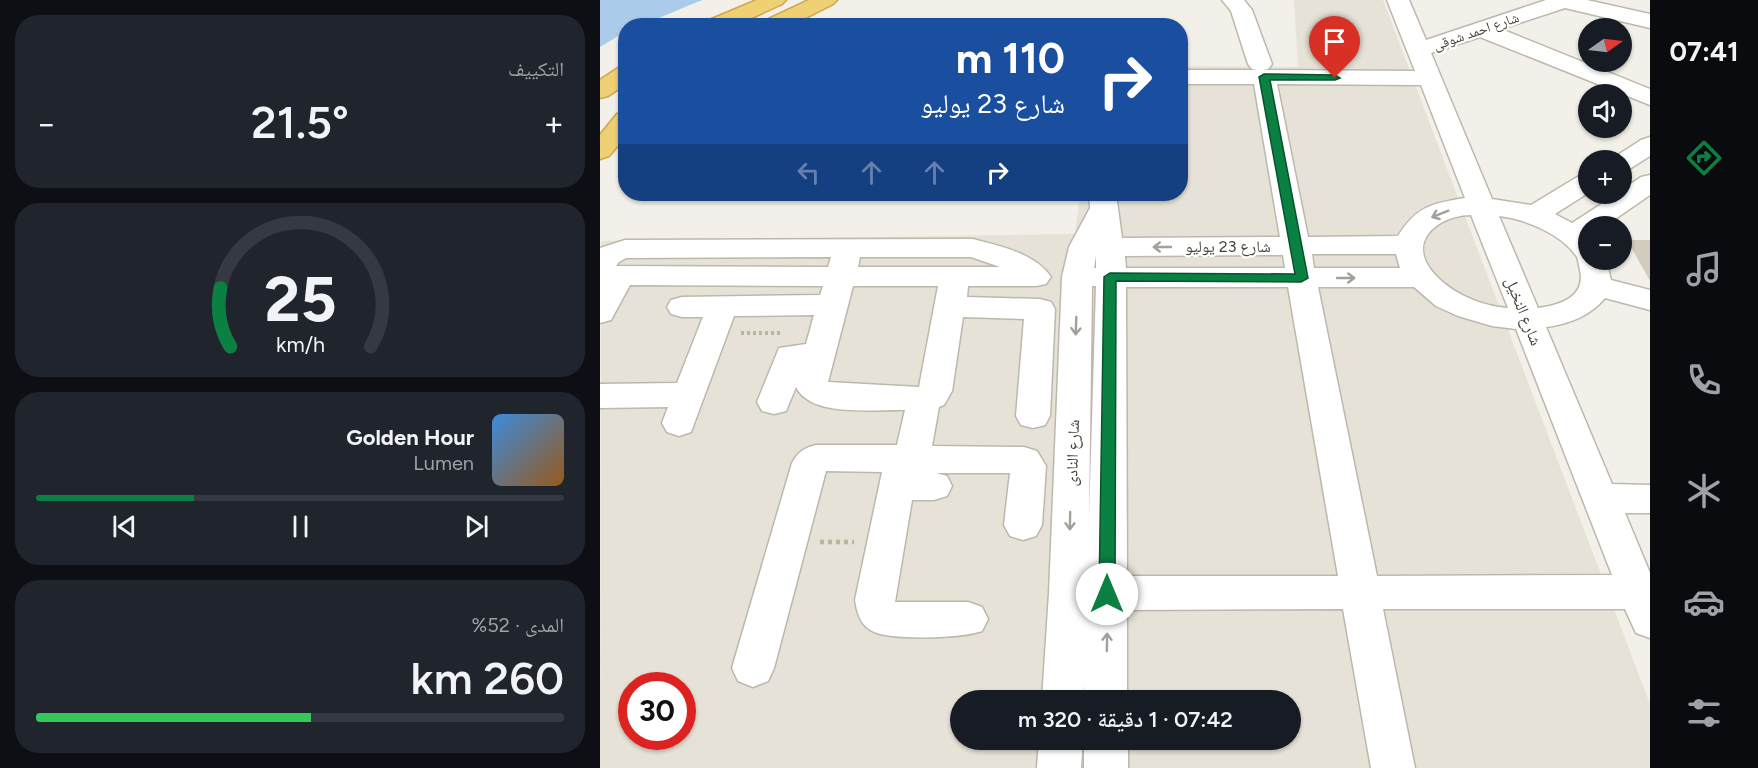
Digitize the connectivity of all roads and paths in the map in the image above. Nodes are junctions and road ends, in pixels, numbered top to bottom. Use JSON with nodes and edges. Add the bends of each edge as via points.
{"nodes":[{"id":1,"x":775,"y":0,"type":"edge"},
{"id":2,"x":826,"y":0,"type":"edge"},
{"id":3,"x":1233,"y":0,"type":"edge"},
{"id":4,"x":1398,"y":0,"type":"edge"},
{"id":5,"x":1563,"y":0,"type":"edge"},
{"id":6,"x":733,"y":18,"type":"edge"},
{"id":7,"x":789,"y":18,"type":"edge"},
{"id":8,"x":1650,"y":21,"type":"edge"},
{"id":9,"x":1481,"y":29,"type":"junction"},
{"id":10,"x":1424,"y":64,"type":"junction"},
{"id":11,"x":1262,"y":71,"type":"junction"},
{"id":12,"x":1188,"y":76,"type":"edge"},
{"id":13,"x":618,"y":79,"type":"edge"},
{"id":14,"x":600,"y":91,"type":"edge"},
{"id":15,"x":1650,"y":98,"type":"edge"},
{"id":16,"x":616,"y":121,"type":"edge"},
{"id":17,"x":1650,"y":145,"type":"edge"},
{"id":18,"x":600,"y":151,"type":"edge"},
{"id":19,"x":1632,"y":156,"type":"edge"},
{"id":20,"x":1640,"y":187,"type":"edge"},
{"id":21,"x":1578,"y":188,"type":"edge"},
{"id":22,"x":1103,"y":202,"type":"edge"},
{"id":23,"x":1481,"y":206,"type":"junction"},
{"id":24,"x":1534,"y":215,"type":"junction"},
{"id":25,"x":1610,"y":216,"type":"edge"},
{"id":26,"x":1578,"y":242,"type":"edge"},
{"id":27,"x":1409,"y":245,"type":"junction"},
{"id":28,"x":1095,"y":262,"type":"junction"},
{"id":29,"x":1298,"y":262,"type":"junction"},
{"id":30,"x":1594,"y":273,"type":"edge"},
{"id":31,"x":1036,"y":277,"type":"junction"},
{"id":32,"x":1421,"y":278,"type":"junction"},
{"id":33,"x":953,"y":292,"type":"junction"},
{"id":34,"x":1650,"y":300,"type":"edge"},
{"id":35,"x":833,"y":303,"type":"junction"},
{"id":36,"x":682,"y":307,"type":"dead end"},
{"id":37,"x":600,"y":313,"type":"edge"},
{"id":38,"x":717,"y":320,"type":"junction"},
{"id":39,"x":1528,"y":320,"type":"junction"},
{"id":40,"x":600,"y":396,"type":"edge"},
{"id":41,"x":924,"y":399,"type":"junction"},
{"id":42,"x":774,"y":402,"type":"dead end"},
{"id":43,"x":1033,"y":416,"type":"dead end"},
{"id":44,"x":1072,"y":449,"type":"junction"},
{"id":45,"x":1109,"y":449,"type":"junction"},
{"id":46,"x":911,"y":472,"type":"junction"},
{"id":47,"x":1601,"y":498,"type":"junction"},
{"id":48,"x":1650,"y":499,"type":"edge"},
{"id":49,"x":1023,"y":525,"type":"dead end"},
{"id":50,"x":788,"y":542,"type":"junction"},
{"id":51,"x":885,"y":542,"type":"junction"},
{"id":52,"x":1640,"y":583,"type":"edge"},
{"id":53,"x":1069,"y":593,"type":"junction"},
{"id":54,"x":1360,"y":593,"type":"junction"},
{"id":55,"x":1107,"y":594,"type":"junction"},
{"id":56,"x":968,"y":619,"type":"dead end"},
{"id":57,"x":753,"y":668,"type":"dead end"},
{"id":58,"x":1064,"y":690,"type":"edge"},
{"id":59,"x":1106,"y":690,"type":"edge"},
{"id":60,"x":1060,"y":750,"type":"edge"},
{"id":61,"x":1106,"y":750,"type":"edge"},
{"id":62,"x":1059,"y":768,"type":"edge"},
{"id":63,"x":1106,"y":768,"type":"edge"},
{"id":64,"x":1393,"y":768,"type":"edge"}],
"edges":[{"from":1,"to":6,"type":"highway"},
{"from":2,"to":7,"type":"highway"},
{"from":3,"to":11,"type":"street","via":[[1241,10]]},
{"from":4,"to":10,"type":"street","name":"شارع النخيل"},
{"from":5,"to":8,"type":"street"},
{"from":5,"to":9,"type":"street","name":"شارع احمد شوقى"},
{"from":9,"to":10,"type":"street","name":"شارع احمد شوقى"},
{"from":9,"to":15,"type":"street"},
{"from":10,"to":11,"type":"street"},
{"from":10,"to":23,"type":"street","name":"شارع النخيل"},
{"from":11,"to":12,"type":"street"},
{"from":11,"to":29,"type":"street"},
{"from":13,"to":14,"type":"highway"},
{"from":16,"to":18,"type":"highway"},
{"from":17,"to":19,"type":"street"},
{"from":20,"to":25,"type":"street"},
{"from":21,"to":24,"type":"street"},
{"from":22,"to":28,"type":"street","name":"شارع النادى"},
{"from":23,"to":24,"type":"street"},
{"from":23,"to":27,"type":"street","one_way":true,"via":[[1440,212],[1414,232]]},
{"from":23,"to":39,"type":"street","name":"شارع النخيل"},
{"from":24,"to":26,"type":"street"},
{"from":27,"to":29,"type":"street","name":"شارع 23 يوليو"},
{"from":27,"to":32,"type":"street"},
{"from":28,"to":29,"type":"street","name":"شارع 23 يوليو"},
{"from":28,"to":31,"type":"street","name":"شارع 23 يوليو"},
{"from":28,"to":44,"type":"street","name":"شارع النادى","one_way":true},
{"from":28,"to":45,"type":"street","name":"شارع النادى"},
{"from":29,"to":32,"type":"street","name":"شارع 23 يوليو","one_way":true},
{"from":29,"to":54,"type":"street"},
{"from":30,"to":34,"type":"street"},
{"from":30,"to":39,"type":"street","via":[[1588,300],[1573,311]]},
{"from":31,"to":33,"type":"street","name":"شارع 23 يوليو"},
{"from":31,"to":35,"type":"street","via":[[1006,258],[973,248]]},
{"from":32,"to":39,"type":"street","via":[[1436,292],[1470,309]]},
{"from":33,"to":35,"type":"street"},
{"from":33,"to":41,"type":"street","via":[[935,391],[932,397]]},
{"from":33,"to":43,"type":"street","via":[[1040,309]]},
{"from":35,"to":37,"type":"street","via":[[625,249],[609,255],[600,265],[604,273],[620,276]]},
{"from":35,"to":38,"type":"street"},
{"from":35,"to":38,"type":"path"},
{"from":35,"to":41,"type":"street","via":[[811,384],[818,394]]},
{"from":35,"to":42,"type":"street","via":[[790,356]]},
{"from":36,"to":38,"type":"street"},
{"from":38,"to":40,"type":"street","via":[[684,409]]},
{"from":39,"to":47,"type":"street","name":"شارع النخيل"},
{"from":41,"to":46,"type":"street"},
{"from":44,"to":45,"type":"street"},
{"from":44,"to":53,"type":"street","name":"شارع النادى","one_way":true},
{"from":45,"to":55,"type":"street","name":"شارع النادى"},
{"from":46,"to":49,"type":"street","via":[[1024,460],[1028,466]]},
{"from":46,"to":50,"type":"street","via":[[812,460]]},
{"from":46,"to":51,"type":"street"},
{"from":47,"to":48,"type":"street"},
{"from":47,"to":52,"type":"street","name":"شارع النخيل"},
{"from":50,"to":51,"type":"path"},
{"from":50,"to":57,"type":"street"},
{"from":51,"to":56,"type":"street","via":[[874,606],[880,616]]},
{"from":52,"to":54,"type":"street"},
{"from":53,"to":55,"type":"street"},
{"from":53,"to":58,"type":"street","name":"شارع النادى"},
{"from":54,"to":55,"type":"street"},
{"from":54,"to":64,"type":"street"},
{"from":59,"to":55,"type":"street","name":"شارع النادى","one_way":true},
{"from":60,"to":62,"type":"street"},
{"from":61,"to":63,"type":"street"}]}
